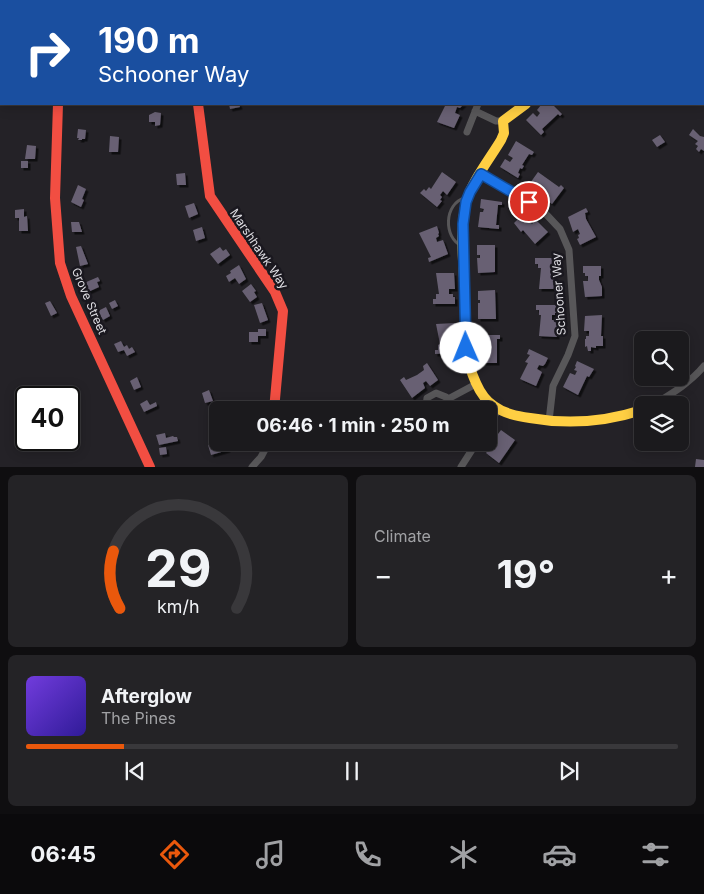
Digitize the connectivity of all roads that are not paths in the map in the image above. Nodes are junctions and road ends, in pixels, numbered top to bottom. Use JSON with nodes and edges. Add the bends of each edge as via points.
{"nodes":[{"id":1,"x":58,"y":105,"type":"edge"},
{"id":2,"x":198,"y":105,"type":"edge"},
{"id":3,"x":525,"y":105,"type":"edge"},
{"id":4,"x":477,"y":107,"type":"edge"},
{"id":5,"x":503,"y":121,"type":"junction"},
{"id":6,"x":466,"y":132,"type":"dead end"},
{"id":7,"x":481,"y":174,"type":"junction"},
{"id":8,"x":468,"y":197,"type":"junction"},
{"id":9,"x":464,"y":246,"type":"junction"},
{"id":10,"x":704,"y":366,"type":"edge"},
{"id":11,"x":476,"y":384,"type":"junction"},
{"id":12,"x":668,"y":396,"type":"edge"},
{"id":13,"x":448,"y":399,"type":"joint"},
{"id":14,"x":275,"y":401,"type":"edge"},
{"id":15,"x":427,"y":401,"type":"edge"},
{"id":16,"x":498,"y":410,"type":"joint"},
{"id":17,"x":634,"y":413,"type":"edge"},
{"id":18,"x":549,"y":421,"type":"junction"},
{"id":19,"x":264,"y":451,"type":"edge"},
{"id":20,"x":471,"y":451,"type":"edge"},
{"id":21,"x":150,"y":466,"type":"edge"},
{"id":22,"x":252,"y":466,"type":"edge"},
{"id":23,"x":461,"y":466,"type":"edge"}],
"edges":[{"from":1,"to":21,"type":"street","name":"Grove Street","via":[[55,198],[60,263],[71,296]]},
{"from":2,"to":14,"type":"street","name":"Marshhawk Way","via":[[210,196],[275,292],[283,312]]},
{"from":3,"to":5,"type":"street"},
{"from":4,"to":5,"type":"street","via":[[496,122]]},
{"from":4,"to":6,"type":"street"},
{"from":5,"to":7,"type":"street","via":[[504,134]]},
{"from":7,"to":8,"type":"street"},
{"from":7,"to":18,"type":"street","name":"Schooner Way","via":[[544,212],[560,229],[568,250],[575,336],[553,386]]},
{"from":8,"to":9,"type":"street","via":[[463,224]]},
{"from":8,"to":9,"type":"lane","via":[[454,204],[449,222],[455,243]]},
{"from":9,"to":11,"type":"street","via":[[466,348]]},
{"from":10,"to":12,"type":"street"},
{"from":11,"to":13,"type":"street"},
{"from":11,"to":16,"type":"street"},
{"from":13,"to":15,"type":"street","via":[[440,393],[433,394]]},
{"from":16,"to":18,"type":"street"},
{"from":17,"to":18,"type":"street","via":[[596,422]]},
{"from":19,"to":22,"type":"street"},
{"from":20,"to":23,"type":"street"}]}
